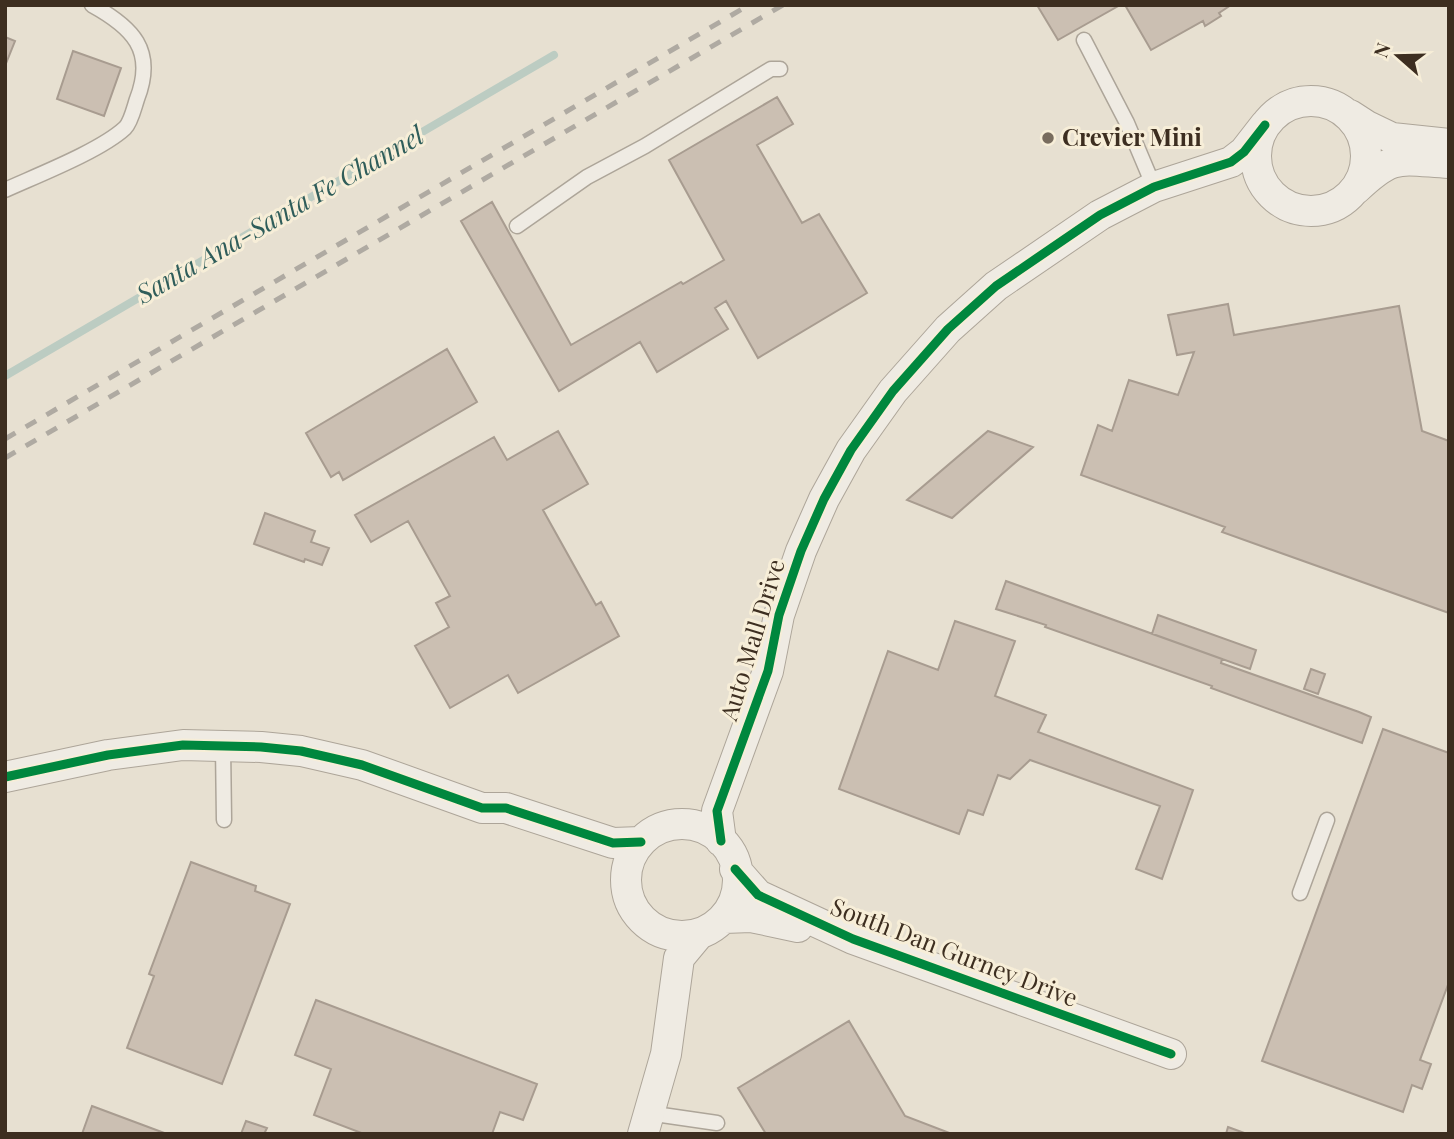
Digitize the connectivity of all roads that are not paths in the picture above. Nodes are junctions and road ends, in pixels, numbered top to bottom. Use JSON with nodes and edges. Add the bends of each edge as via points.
{"nodes":[{"id":1,"x":92,"y":5,"type":"edge"},
{"id":2,"x":1084,"y":40,"type":"dead end"},
{"id":3,"x":780,"y":69,"type":"dead end"},
{"id":4,"x":1337,"y":106,"type":"junction"},
{"id":5,"x":1265,"y":125,"type":"junction"},
{"id":6,"x":1449,"y":144,"type":"edge"},
{"id":7,"x":1449,"y":163,"type":"edge"},
{"id":8,"x":1154,"y":187,"type":"junction"},
{"id":9,"x":5,"y":190,"type":"edge"},
{"id":10,"x":1346,"y":199,"type":"junction"},
{"id":11,"x":1279,"y":201,"type":"junction"},
{"id":12,"x":517,"y":226,"type":"dead end"},
{"id":13,"x":1072,"y":236,"type":"junction"},
{"id":14,"x":779,"y":615,"type":"junction"},
{"id":15,"x":223,"y":746,"type":"junction"},
{"id":16,"x":68,"y":763,"type":"junction"},
{"id":17,"x":5,"y":777,"type":"edge"},
{"id":18,"x":5,"y":795,"type":"edge"},
{"id":19,"x":482,"y":808,"type":"junction"},
{"id":20,"x":224,"y":820,"type":"dead end"},
{"id":21,"x":1326,"y":820,"type":"dead end"},
{"id":22,"x":675,"y":825,"type":"junction"},
{"id":23,"x":721,"y":841,"type":"junction"},
{"id":24,"x":641,"y":842,"type":"junction"},
{"id":25,"x":735,"y":869,"type":"junction"},
{"id":26,"x":625,"y":882,"type":"junction"},
{"id":27,"x":1300,"y":893,"type":"dead end"},
{"id":28,"x":724,"y":918,"type":"junction"},
{"id":29,"x":648,"y":923,"type":"junction"},
{"id":30,"x":699,"y":934,"type":"junction"},
{"id":31,"x":853,"y":939,"type":"junction"},
{"id":32,"x":1171,"y":1054,"type":"dead end"},
{"id":33,"x":647,"y":1116,"type":"edge"},
{"id":34,"x":717,"y":1123,"type":"dead end"}],
"edges":[{"from":1,"to":9,"type":"lane","via":[[125,26],[143,58],[143,86],[127,127]]},
{"from":2,"to":8,"type":"lane","via":[[1128,123]]},
{"from":3,"to":12,"type":"lane","via":[[771,69],[587,177]]},
{"from":4,"to":5,"type":"street","name":"Auto Mall Drive","via":[[1319,100],[1300,101],[1283,108]]},
{"from":4,"to":6,"type":"street","name":"Auto Mall Drive","via":[[1392,138]]},
{"from":4,"to":10,"type":"street","via":[[1362,133],[1367,151],[1365,169]]},
{"from":5,"to":8,"type":"street","name":"Auto Mall Drive","via":[[1231,162]]},
{"from":5,"to":11,"type":"street","via":[[1255,154],[1258,172]]},
{"from":7,"to":10,"type":"street","name":"Auto Mall Drive","via":[[1394,160]]},
{"from":8,"to":13,"type":"street","name":"Auto Mall Drive","via":[[1100,215]]},
{"from":10,"to":11,"type":"street","name":"Auto Mall Drive","via":[[1312,212]]},
{"from":11,"to":13,"type":"street","name":"Auto Mall Drive","via":[[1237,180]]},
{"from":13,"to":14,"type":"street","name":"Auto Mall Drive","via":[[967,310],[893,391],[851,450],[824,499]]},
{"from":14,"to":22,"type":"street","name":"Auto Mall Drive","via":[[751,667],[700,802]]},
{"from":14,"to":23,"type":"street","name":"Auto Mall Drive","via":[[768,671],[717,811]]},
{"from":15,"to":16,"type":"street","via":[[145,748]]},
{"from":15,"to":19,"type":"street","via":[[330,757]]},
{"from":15,"to":20,"type":"lane"},
{"from":16,"to":17,"type":"street"},
{"from":16,"to":18,"type":"street"},
{"from":19,"to":24,"type":"street","via":[[506,808],[613,843]]},
{"from":19,"to":26,"type":"street","via":[[499,824],[605,862]]},
{"from":21,"to":27,"type":"lane"},
{"from":22,"to":23,"type":"street","via":[[699,826]]},
{"from":22,"to":24,"type":"street","via":[[660,828]]},
{"from":23,"to":25,"type":"street","via":[[732,855]]},
{"from":24,"to":26,"type":"street","via":[[629,860]]},
{"from":25,"to":28,"type":"street","via":[[735,898]]},
{"from":25,"to":31,"type":"street","name":"South Dan Gurney Drive","via":[[758,895]]},
{"from":26,"to":29,"type":"street","via":[[634,911]]},
{"from":28,"to":30,"type":"street"},
{"from":28,"to":31,"type":"street","via":[[755,918]]},
{"from":29,"to":30,"type":"street","via":[[662,933]]},
{"from":29,"to":33,"type":"street","via":[[663,952]]},
{"from":30,"to":33,"type":"street","via":[[679,958],[666,1054]]},
{"from":31,"to":32,"type":"street","name":"South Dan Gurney Drive"},
{"from":33,"to":34,"type":"lane"}]}
